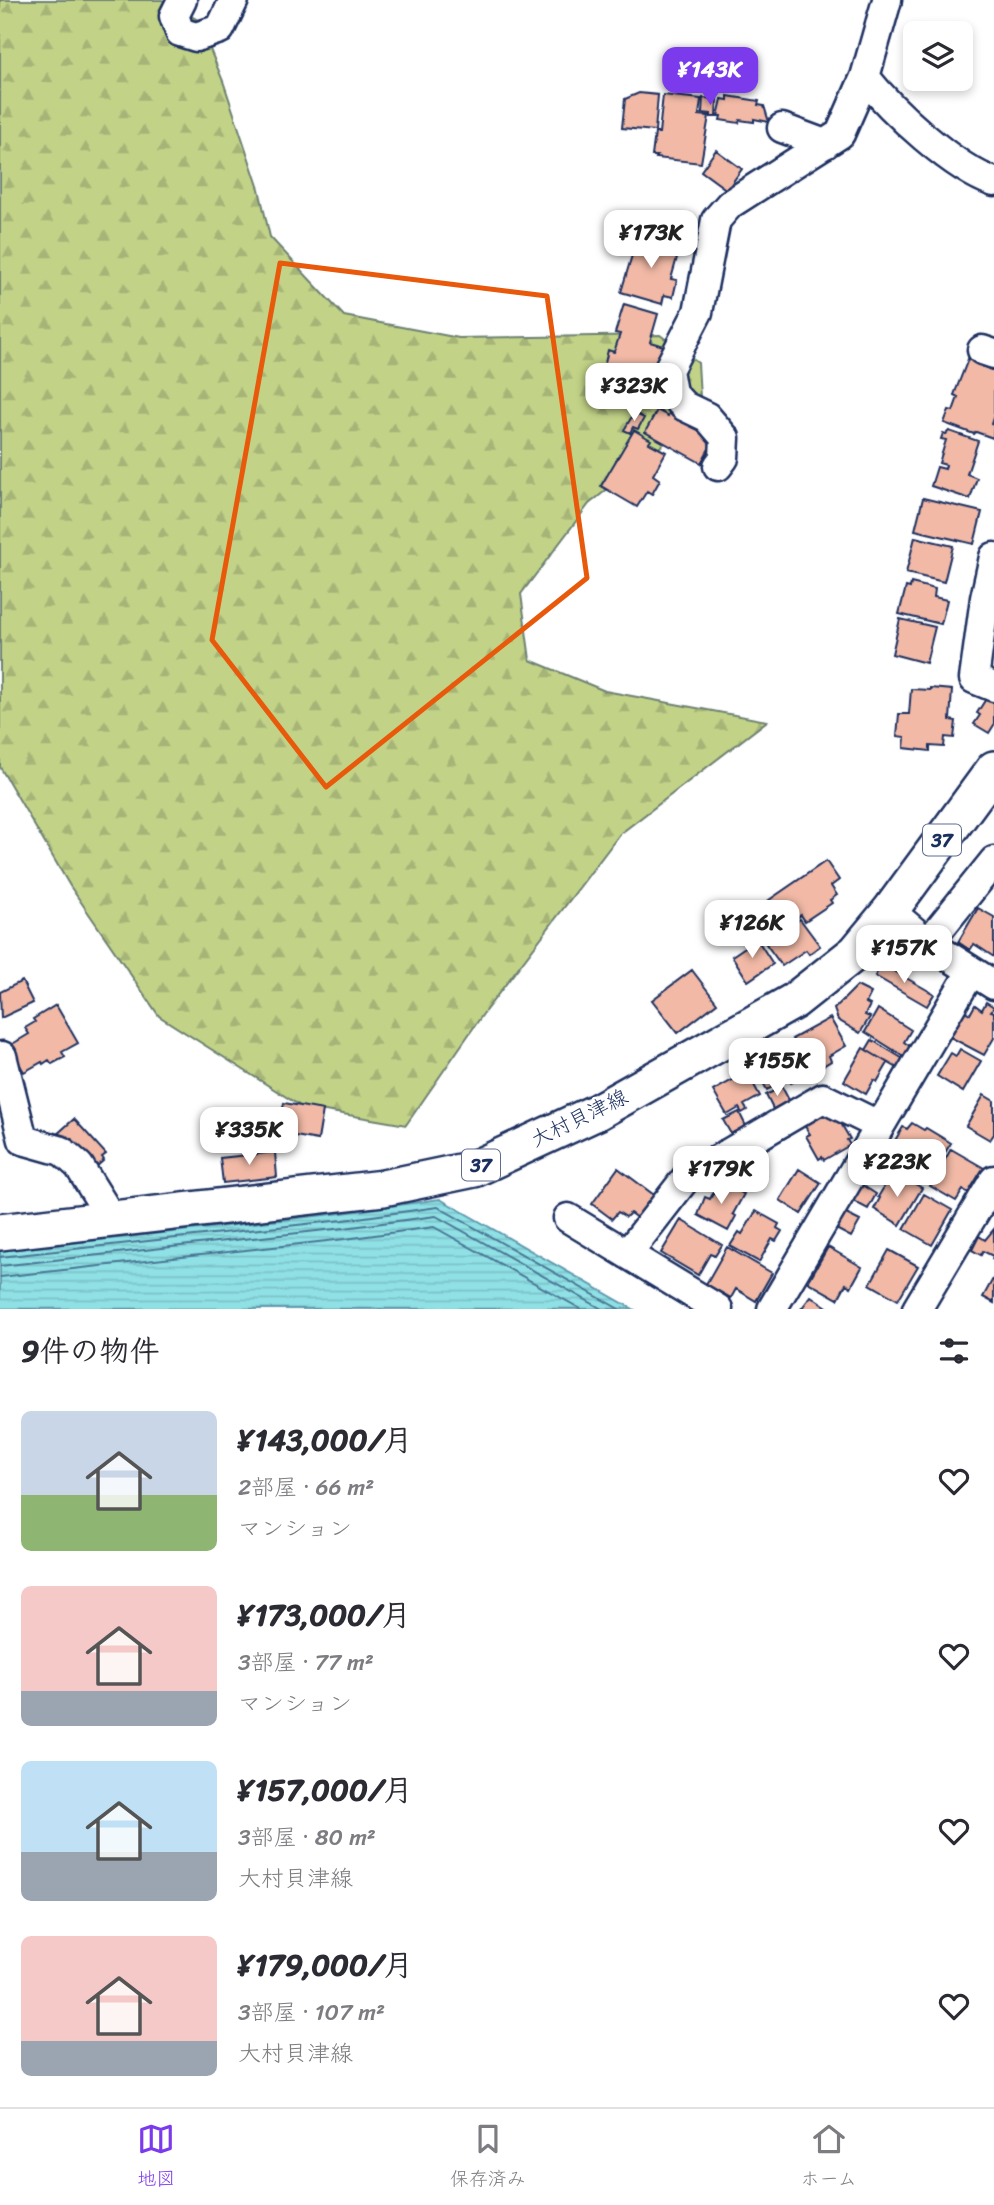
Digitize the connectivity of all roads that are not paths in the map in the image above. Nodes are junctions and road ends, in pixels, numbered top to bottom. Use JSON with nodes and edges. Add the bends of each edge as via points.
{"nodes":[{"id":1,"x":183,"y":0,"type":"edge"},
{"id":2,"x":234,"y":0,"type":"edge"},
{"id":3,"x":887,"y":0,"type":"edge"},
{"id":4,"x":865,"y":77,"type":"junction"},
{"id":5,"x":782,"y":128,"type":"dead end"},
{"id":6,"x":825,"y":144,"type":"junction"},
{"id":7,"x":994,"y":181,"type":"edge"},
{"id":8,"x":718,"y":466,"type":"dead end"},
{"id":9,"x":994,"y":556,"type":"edge"},
{"id":10,"x":994,"y":687,"type":"edge"},
{"id":11,"x":994,"y":769,"type":"edge"},
{"id":12,"x":994,"y":861,"type":"edge"},
{"id":13,"x":890,"y":911,"type":"junction"},
{"id":14,"x":928,"y":943,"type":"junction"},
{"id":15,"x":982,"y":979,"type":"edge"},
{"id":16,"x":2,"y":1056,"type":"dead end"},
{"id":17,"x":880,"y":1126,"type":"junction"},
{"id":18,"x":11,"y":1141,"type":"edge"},
{"id":19,"x":994,"y":1180,"type":"edge"},
{"id":20,"x":568,"y":1218,"type":"dead end"},
{"id":21,"x":112,"y":1219,"type":"junction"},
{"id":22,"x":0,"y":1232,"type":"edge"},
{"id":23,"x":627,"y":1254,"type":"junction"},
{"id":24,"x":718,"y":1309,"type":"edge"},
{"id":25,"x":772,"y":1309,"type":"edge"},
{"id":26,"x":917,"y":1309,"type":"edge"}],
"edges":[{"from":1,"to":2,"type":"street","via":[[174,16],[180,32],[196,37],[220,29]]},
{"from":3,"to":4,"type":"street"},
{"from":4,"to":6,"type":"street","via":[[840,134]]},
{"from":4,"to":7,"type":"street","via":[[924,135],[976,176]]},
{"from":5,"to":6,"type":"street"},
{"from":6,"to":8,"type":"street","via":[[730,204],[716,220],[698,312],[668,370],[672,393],[684,406],[707,417],[725,438],[724,457]]},
{"from":9,"to":10,"type":"street","via":[[974,678]]},
{"from":11,"to":13,"type":"main road","name":"大村貝津線","number":"37"},
{"from":12,"to":14,"type":"street"},
{"from":13,"to":14,"type":"street"},
{"from":13,"to":21,"type":"main road","name":"大村貝津線","number":"37","via":[[856,953],[794,1001],[597,1112],[474,1169],[383,1188]]},
{"from":14,"to":15,"type":"street"},
{"from":15,"to":17,"type":"street"},
{"from":16,"to":18,"type":"street"},
{"from":17,"to":23,"type":"street","via":[[822,1098],[686,1178]]},
{"from":17,"to":25,"type":"street"},
{"from":18,"to":21,"type":"street","via":[[62,1151],[79,1166]]},
{"from":19,"to":26,"type":"street"},
{"from":20,"to":23,"type":"street"},
{"from":21,"to":22,"type":"main road","name":"大村貝津線","number":"37"},
{"from":23,"to":24,"type":"street"}]}
